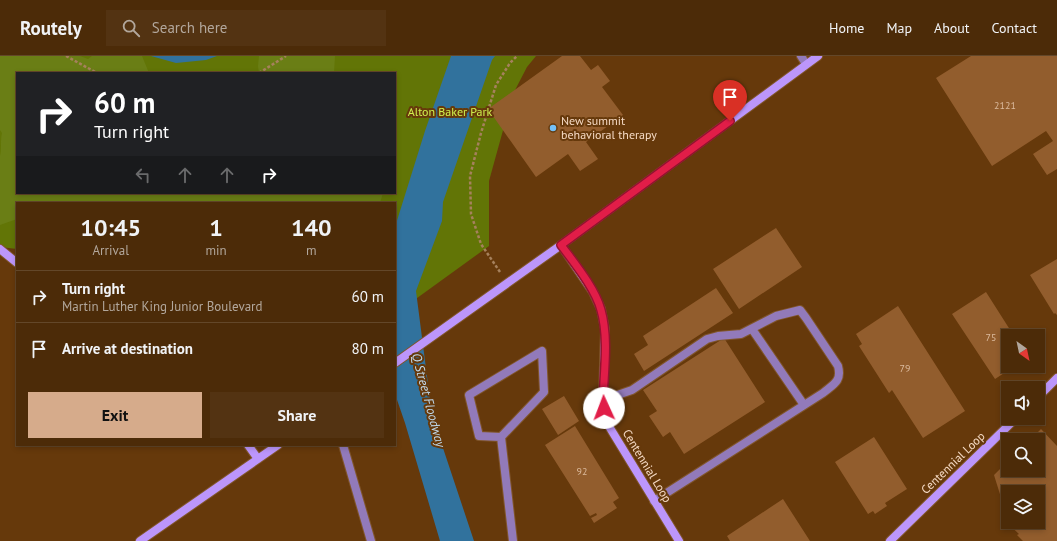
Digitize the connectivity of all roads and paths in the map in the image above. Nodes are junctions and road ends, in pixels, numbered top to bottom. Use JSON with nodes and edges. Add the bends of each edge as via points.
{"nodes":[{"id":1,"x":66,"y":56,"type":"edge"},
{"id":2,"x":286,"y":56,"type":"edge"},
{"id":3,"x":517,"y":56,"type":"edge"},
{"id":4,"x":801,"y":56,"type":"edge"},
{"id":5,"x":818,"y":56,"type":"edge"},
{"id":6,"x":806,"y":64,"type":"junction"},
{"id":7,"x":95,"y":72,"type":"edge"},
{"id":8,"x":261,"y":72,"type":"edge"},
{"id":9,"x":561,"y":245,"type":"junction"},
{"id":10,"x":0,"y":249,"type":"edge"},
{"id":11,"x":16,"y":262,"type":"edge"},
{"id":12,"x":507,"y":283,"type":"junction"},
{"id":13,"x":752,"y":329,"type":"junction"},
{"id":14,"x":396,"y":362,"type":"edge"},
{"id":15,"x":1057,"y":378,"type":"edge"},
{"id":16,"x":1045,"y":390,"type":"edge"},
{"id":17,"x":603,"y":400,"type":"junction"},
{"id":18,"x":804,"y":405,"type":"junction"},
{"id":19,"x":1009,"y":425,"type":"edge"},
{"id":20,"x":501,"y":437,"type":"junction"},
{"id":21,"x":249,"y":446,"type":"edge"},
{"id":22,"x":277,"y":446,"type":"edge"},
{"id":23,"x":343,"y":446,"type":"edge"},
{"id":24,"x":258,"y":459,"type":"junction"},
{"id":25,"x":654,"y":501,"type":"junction"},
{"id":26,"x":140,"y":541,"type":"edge"},
{"id":27,"x":371,"y":541,"type":"edge"},
{"id":28,"x":513,"y":541,"type":"edge"},
{"id":29,"x":679,"y":541,"type":"edge"},
{"id":30,"x":890,"y":541,"type":"edge"}],
"edges":[{"from":1,"to":7,"type":"path"},
{"from":2,"to":8,"type":"path"},
{"from":3,"to":12,"type":"path","via":[[510,62],[496,85],[470,176],[471,214],[481,244]]},
{"from":4,"to":6,"type":"lane"},
{"from":5,"to":6,"type":"main road"},
{"from":6,"to":9,"type":"main road"},
{"from":9,"to":12,"type":"main road"},
{"from":9,"to":17,"type":"main road","name":"Centennial Loop","via":[[593,292],[601,309],[605,329]]},
{"from":10,"to":11,"type":"main road"},
{"from":12,"to":14,"type":"main road"},
{"from":13,"to":17,"type":"lane","via":[[741,334],[707,339],[632,390]]},
{"from":13,"to":18,"type":"lane"},
{"from":13,"to":18,"type":"lane","via":[[776,316],[790,312],[800,310],[806,318],[838,366],[840,374],[838,380],[823,393]]},
{"from":15,"to":16,"type":"main road"},
{"from":17,"to":25,"type":"main road","name":"Centennial Loop","via":[[610,428]]},
{"from":18,"to":25,"type":"lane"},
{"from":19,"to":30,"type":"main road","name":"Centennial Loop"},
{"from":20,"to":20,"type":"lane","via":[[544,392],[542,351],[469,395],[479,436]]},
{"from":20,"to":28,"type":"lane"},
{"from":21,"to":24,"type":"main road"},
{"from":22,"to":24,"type":"main road"},
{"from":23,"to":27,"type":"lane"},
{"from":24,"to":26,"type":"main road"},
{"from":25,"to":29,"type":"main road","name":"Centennial Loop"}]}
